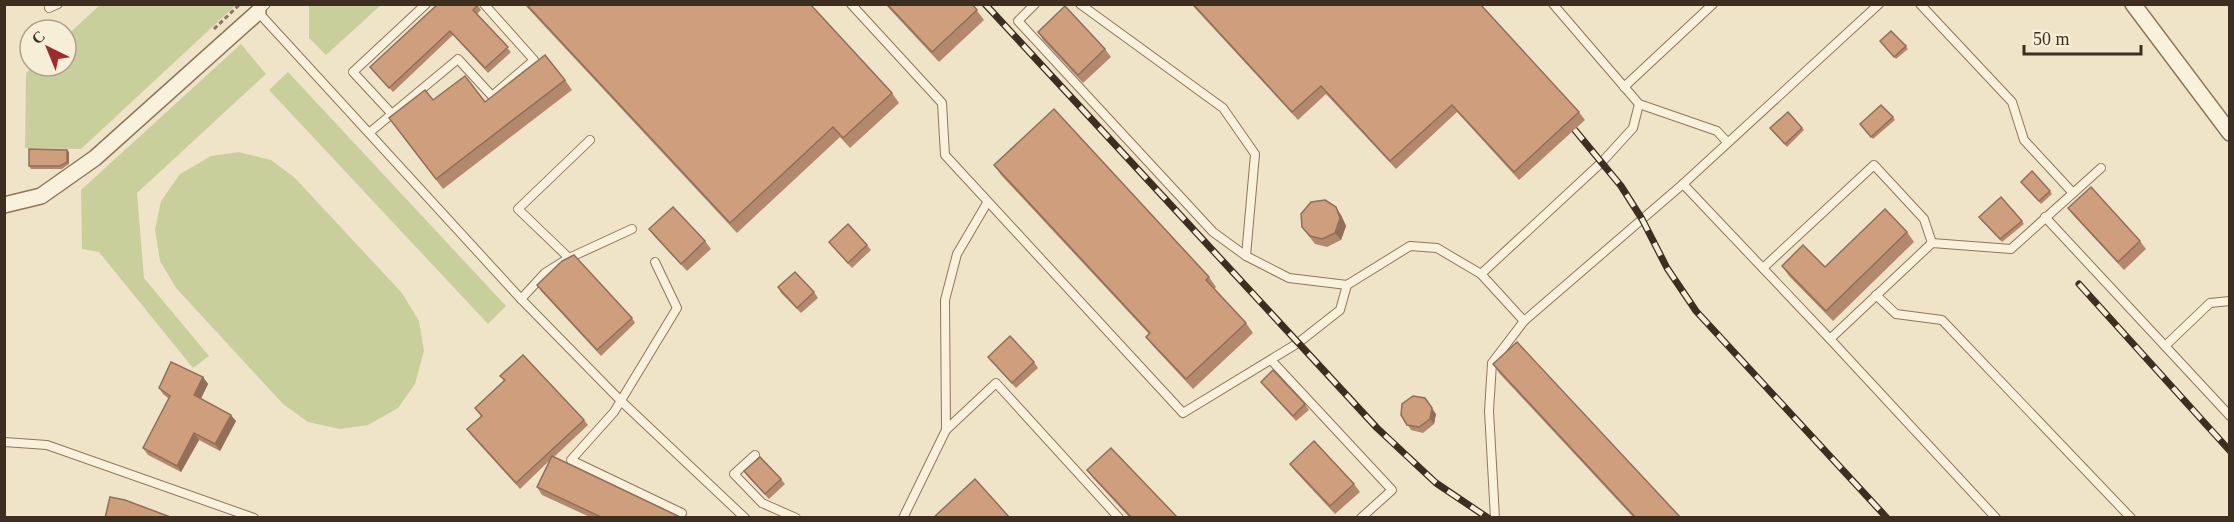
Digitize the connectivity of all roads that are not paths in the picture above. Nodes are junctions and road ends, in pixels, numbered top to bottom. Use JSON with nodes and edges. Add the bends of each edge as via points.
{"nodes":[{"id":1,"x":58,"y":4,"type":"edge"},
{"id":2,"x":426,"y":4,"type":"edge"},
{"id":3,"x":484,"y":4,"type":"edge"},
{"id":4,"x":850,"y":4,"type":"edge"},
{"id":5,"x":1035,"y":4,"type":"edge"},
{"id":6,"x":1080,"y":4,"type":"edge"},
{"id":7,"x":1553,"y":4,"type":"edge"},
{"id":8,"x":1713,"y":4,"type":"edge"},
{"id":9,"x":1879,"y":4,"type":"edge"},
{"id":10,"x":1920,"y":4,"type":"edge"},
{"id":11,"x":2133,"y":4,"type":"edge"},
{"id":12,"x":49,"y":8,"type":"dead end"},
{"id":13,"x":262,"y":8,"type":"edge"},
{"id":14,"x":1624,"y":87,"type":"junction"},
{"id":15,"x":1639,"y":104,"type":"junction"},
{"id":16,"x":392,"y":114,"type":"junction"},
{"id":17,"x":369,"y":133,"type":"junction"},
{"id":18,"x":2229,"y":133,"type":"edge"},
{"id":19,"x":590,"y":140,"type":"dead end"},
{"id":20,"x":1727,"y":142,"type":"junction"},
{"id":21,"x":2101,"y":168,"type":"dead end"},
{"id":22,"x":1683,"y":184,"type":"junction"},
{"id":23,"x":2073,"y":193,"type":"junction"},
{"id":24,"x":987,"y":202,"type":"junction"},
{"id":25,"x":4,"y":205,"type":"edge"},
{"id":26,"x":2045,"y":218,"type":"junction"},
{"id":27,"x":632,"y":230,"type":"dead end"},
{"id":28,"x":1932,"y":243,"type":"junction"},
{"id":29,"x":1246,"y":256,"type":"junction"},
{"id":30,"x":569,"y":258,"type":"junction"},
{"id":31,"x":656,"y":262,"type":"dead end"},
{"id":32,"x":1763,"y":268,"type":"junction"},
{"id":33,"x":1481,"y":274,"type":"junction"},
{"id":34,"x":1347,"y":285,"type":"junction"},
{"id":35,"x":1876,"y":295,"type":"junction"},
{"id":36,"x":521,"y":299,"type":"junction"},
{"id":37,"x":2229,"y":301,"type":"edge"},
{"id":38,"x":1524,"y":321,"type":"junction"},
{"id":39,"x":1830,"y":339,"type":"junction"},
{"id":40,"x":2165,"y":346,"type":"junction"},
{"id":41,"x":1271,"y":360,"type":"junction"},
{"id":42,"x":620,"y":400,"type":"junction"},
{"id":43,"x":2229,"y":416,"type":"edge"},
{"id":44,"x":946,"y":430,"type":"junction"},
{"id":45,"x":4,"y":442,"type":"edge"},
{"id":46,"x":755,"y":454,"type":"dead end"},
{"id":47,"x":682,"y":513,"type":"dead end"},
{"id":48,"x":254,"y":518,"type":"edge"},
{"id":49,"x":745,"y":518,"type":"edge"},
{"id":50,"x":796,"y":518,"type":"edge"},
{"id":51,"x":903,"y":518,"type":"edge"},
{"id":52,"x":1119,"y":518,"type":"edge"},
{"id":53,"x":1361,"y":518,"type":"edge"},
{"id":54,"x":1496,"y":518,"type":"edge"},
{"id":55,"x":1996,"y":518,"type":"edge"},
{"id":56,"x":2131,"y":518,"type":"edge"}],
"edges":[{"from":1,"to":12,"type":"lane"},
{"from":2,"to":16,"type":"lane","via":[[353,72]]},
{"from":3,"to":16,"type":"lane","via":[[534,60],[492,96],[458,59]]},
{"from":4,"to":24,"type":"lane","via":[[942,103],[945,155]]},
{"from":5,"to":29,"type":"lane","via":[[1018,21],[1213,232]]},
{"from":6,"to":29,"type":"lane","via":[[1223,108],[1255,154]]},
{"from":7,"to":14,"type":"lane"},
{"from":8,"to":14,"type":"lane"},
{"from":9,"to":20,"type":"lane"},
{"from":10,"to":23,"type":"lane","via":[[2012,102],[2024,140]]},
{"from":11,"to":18,"type":"street"},
{"from":13,"to":17,"type":"lane"},
{"from":13,"to":25,"type":"street","via":[[95,158],[41,196]]},
{"from":14,"to":15,"type":"lane"},
{"from":15,"to":20,"type":"lane","via":[[1717,130]]},
{"from":15,"to":33,"type":"lane","via":[[1633,128],[1602,162]]},
{"from":16,"to":17,"type":"lane"},
{"from":17,"to":36,"type":"lane"},
{"from":19,"to":30,"type":"lane","via":[[518,209]]},
{"from":20,"to":22,"type":"lane"},
{"from":21,"to":23,"type":"lane"},
{"from":22,"to":32,"type":"lane"},
{"from":22,"to":38,"type":"lane"},
{"from":23,"to":26,"type":"lane"},
{"from":24,"to":41,"type":"lane","via":[[1183,413]]},
{"from":24,"to":44,"type":"lane","via":[[957,254],[945,300]]},
{"from":26,"to":28,"type":"lane","via":[[2011,249]]},
{"from":26,"to":40,"type":"lane"},
{"from":27,"to":30,"type":"lane"},
{"from":28,"to":32,"type":"lane","via":[[1924,219],[1874,165]]},
{"from":28,"to":35,"type":"lane"},
{"from":29,"to":34,"type":"lane","via":[[1289,278]]},
{"from":30,"to":36,"type":"lane","via":[[545,273]]},
{"from":31,"to":42,"type":"lane","via":[[677,308]]},
{"from":32,"to":39,"type":"lane"},
{"from":33,"to":34,"type":"lane","via":[[1437,248],[1410,246]]},
{"from":33,"to":38,"type":"lane"},
{"from":34,"to":41,"type":"lane","via":[[1340,310]]},
{"from":35,"to":39,"type":"lane"},
{"from":35,"to":56,"type":"lane","via":[[1896,314],[1942,320]]},
{"from":36,"to":42,"type":"lane"},
{"from":37,"to":40,"type":"lane","via":[[2210,303]]},
{"from":38,"to":54,"type":"lane","via":[[1492,363],[1489,411]]},
{"from":39,"to":55,"type":"lane"},
{"from":40,"to":43,"type":"lane"},
{"from":41,"to":53,"type":"lane","via":[[1392,490]]},
{"from":42,"to":47,"type":"lane","via":[[571,460]]},
{"from":42,"to":49,"type":"lane"},
{"from":44,"to":51,"type":"lane"},
{"from":44,"to":52,"type":"lane","via":[[996,383]]},
{"from":45,"to":48,"type":"lane","via":[[47,445]]},
{"from":46,"to":50,"type":"lane","via":[[734,474],[762,503]]}]}
